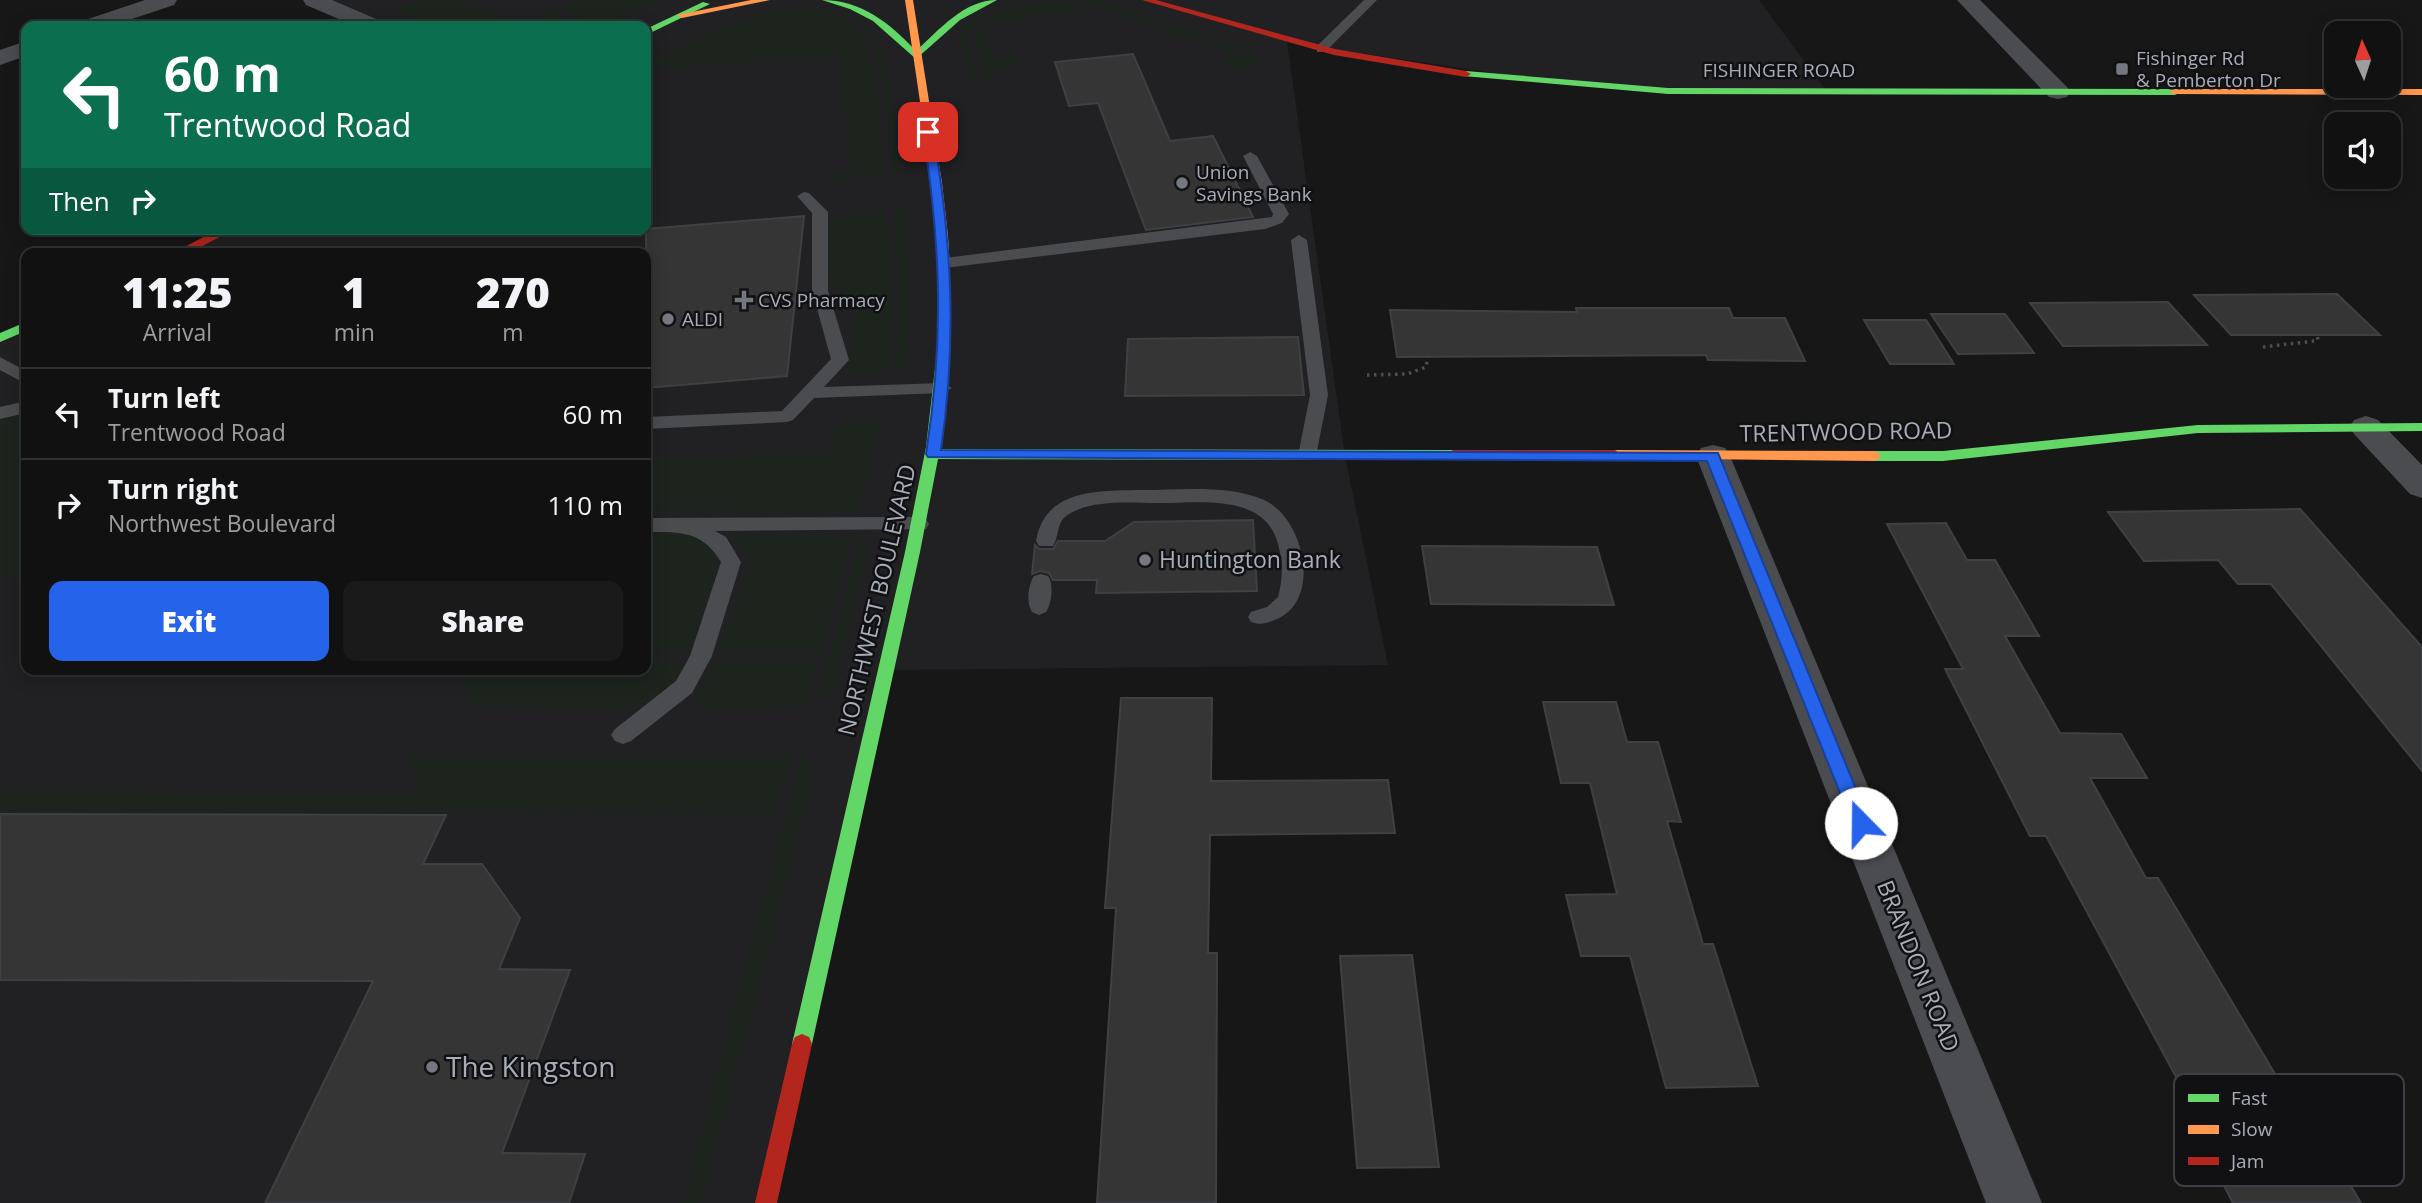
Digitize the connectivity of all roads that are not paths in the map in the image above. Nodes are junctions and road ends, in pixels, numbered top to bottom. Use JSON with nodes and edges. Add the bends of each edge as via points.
{"nodes":[{"id":1,"x":166,"y":0,"type":"edge"},
{"id":2,"x":314,"y":0,"type":"edge"},
{"id":3,"x":715,"y":0,"type":"edge"},
{"id":4,"x":766,"y":0,"type":"edge"},
{"id":5,"x":826,"y":0,"type":"edge"},
{"id":6,"x":909,"y":0,"type":"edge"},
{"id":7,"x":993,"y":0,"type":"edge"},
{"id":8,"x":1146,"y":0,"type":"edge"},
{"id":9,"x":1371,"y":0,"type":"edge"},
{"id":10,"x":1968,"y":0,"type":"edge"},
{"id":11,"x":682,"y":15,"type":"junction"},
{"id":12,"x":105,"y":21,"type":"edge"},
{"id":13,"x":362,"y":21,"type":"edge"},
{"id":14,"x":651,"y":30,"type":"edge"},
{"id":15,"x":1321,"y":49,"type":"junction"},
{"id":16,"x":21,"y":50,"type":"edge"},
{"id":17,"x":916,"y":56,"type":"junction"},
{"id":18,"x":0,"y":58,"type":"edge"},
{"id":19,"x":2058,"y":92,"type":"junction"},
{"id":20,"x":2422,"y":92,"type":"edge"},
{"id":21,"x":1250,"y":156,"type":"dead end"},
{"id":22,"x":804,"y":196,"type":"dead end"},
{"id":23,"x":217,"y":235,"type":"edge"},
{"id":24,"x":1299,"y":240,"type":"dead end"},
{"id":25,"x":189,"y":248,"type":"edge"},
{"id":26,"x":945,"y":263,"type":"junction"},
{"id":27,"x":21,"y":328,"type":"edge"},
{"id":28,"x":0,"y":338,"type":"edge"},
{"id":29,"x":0,"y":362,"type":"edge"},
{"id":30,"x":21,"y":376,"type":"edge"},
{"id":31,"x":943,"y":388,"type":"junction"},
{"id":32,"x":807,"y":393,"type":"junction"},
{"id":33,"x":21,"y":408,"type":"edge"},
{"id":34,"x":0,"y":413,"type":"edge"},
{"id":35,"x":651,"y":424,"type":"edge"},
{"id":36,"x":2366,"y":427,"type":"junction"},
{"id":37,"x":2422,"y":427,"type":"edge"},
{"id":38,"x":933,"y":454,"type":"junction"},
{"id":39,"x":1307,"y":456,"type":"junction"},
{"id":40,"x":1713,"y":456,"type":"junction"},
{"id":41,"x":2422,"y":486,"type":"edge"},
{"id":42,"x":687,"y":524,"type":"junction"},
{"id":43,"x":919,"y":524,"type":"junction"},
{"id":44,"x":651,"y":525,"type":"edge"},
{"id":45,"x":1046,"y":541,"type":"dead end"},
{"id":46,"x":1041,"y":581,"type":"dead end"},
{"id":47,"x":1039,"y":607,"type":"dead end"},
{"id":48,"x":1259,"y":617,"type":"dead end"},
{"id":49,"x":623,"y":735,"type":"dead end"},
{"id":50,"x":766,"y":1203,"type":"edge"},
{"id":51,"x":2014,"y":1203,"type":"edge"}],
"edges":[{"from":1,"to":12,"type":"street"},
{"from":2,"to":13,"type":"street"},
{"from":3,"to":11,"type":"main road"},
{"from":4,"to":11,"type":"main road"},
{"from":5,"to":17,"type":"main road","via":[[859,7],[876,17]]},
{"from":6,"to":17,"type":"main road","name":"NORTHWEST BOULEVARD"},
{"from":7,"to":17,"type":"main road","via":[[957,18]]},
{"from":8,"to":15,"type":"main road","name":"FISHINGER ROAD"},
{"from":9,"to":15,"type":"lane"},
{"from":10,"to":19,"type":"street"},
{"from":11,"to":14,"type":"main road"},
{"from":15,"to":19,"type":"main road","name":"FISHINGER ROAD","via":[[1467,74],[1668,91]]},
{"from":16,"to":18,"type":"street"},
{"from":17,"to":26,"type":"main road","name":"NORTHWEST BOULEVARD"},
{"from":19,"to":20,"type":"main road","name":"FISHINGER ROAD"},
{"from":21,"to":26,"type":"lane","via":[[1281,214],[1277,220]]},
{"from":22,"to":32,"type":"lane","via":[[820,212],[820,291],[840,360]]},
{"from":23,"to":25,"type":"main road"},
{"from":24,"to":39,"type":"lane","via":[[1319,395]]},
{"from":26,"to":31,"type":"main road","name":"NORTHWEST BOULEVARD"},
{"from":27,"to":28,"type":"main road"},
{"from":29,"to":30,"type":"lane"},
{"from":31,"to":32,"type":"lane"},
{"from":31,"to":38,"type":"main road","name":"NORTHWEST BOULEVARD"},
{"from":32,"to":35,"type":"lane","via":[[787,416]]},
{"from":33,"to":34,"type":"lane"},
{"from":36,"to":37,"type":"main road","name":"TRENTWOOD ROAD"},
{"from":36,"to":40,"type":"main road","name":"TRENTWOOD ROAD","via":[[2234,427],[1943,456]]},
{"from":36,"to":41,"type":"street"},
{"from":38,"to":39,"type":"main road","name":"TRENTWOOD ROAD"},
{"from":38,"to":43,"type":"main road","name":"NORTHWEST BOULEVARD"},
{"from":39,"to":40,"type":"main road","name":"TRENTWOOD ROAD"},
{"from":40,"to":51,"type":"street","name":"BRANDON ROAD"},
{"from":42,"to":43,"type":"lane"},
{"from":42,"to":44,"type":"lane"},
{"from":42,"to":49,"type":"lane","via":[[719,542],[731,562],[701,656],[684,687]]},
{"from":43,"to":50,"type":"main road","name":"NORTHWEST BOULEVARD"},
{"from":45,"to":48,"type":"lane","via":[[1050,521],[1081,500],[1249,501],[1282,526],[1291,571],[1287,600],[1271,614]]},
{"from":46,"to":47,"type":"lane"}]}
